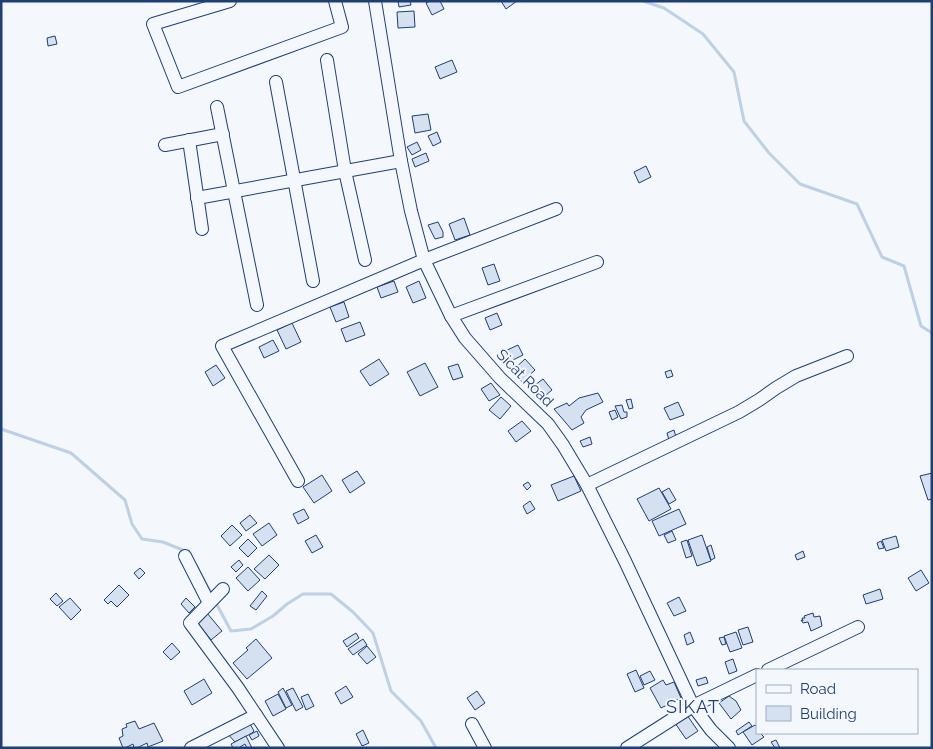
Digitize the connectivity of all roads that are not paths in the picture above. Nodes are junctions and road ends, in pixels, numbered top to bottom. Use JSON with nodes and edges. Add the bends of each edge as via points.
{"nodes":[{"id":1,"x":230,"y":1,"type":"edge"},
{"id":2,"x":335,"y":1,"type":"edge"},
{"id":3,"x":375,"y":1,"type":"edge"},
{"id":4,"x":327,"y":60,"type":"dead end"},
{"id":5,"x":276,"y":82,"type":"dead end"},
{"id":6,"x":217,"y":107,"type":"dead end"},
{"id":7,"x":223,"y":134,"type":"junction"},
{"id":8,"x":189,"y":140,"type":"junction"},
{"id":9,"x":165,"y":145,"type":"dead end"},
{"id":10,"x":401,"y":161,"type":"junction"},
{"id":11,"x":345,"y":171,"type":"junction"},
{"id":12,"x":294,"y":180,"type":"junction"},
{"id":13,"x":234,"y":191,"type":"junction"},
{"id":14,"x":197,"y":198,"type":"junction"},
{"id":15,"x":556,"y":208,"type":"dead end"},
{"id":16,"x":202,"y":229,"type":"dead end"},
{"id":17,"x":365,"y":260,"type":"dead end"},
{"id":18,"x":424,"y":260,"type":"junction"},
{"id":19,"x":597,"y":262,"type":"dead end"},
{"id":20,"x":313,"y":281,"type":"dead end"},
{"id":21,"x":256,"y":305,"type":"dead end"},
{"id":22,"x":451,"y":316,"type":"junction"},
{"id":23,"x":847,"y":356,"type":"dead end"},
{"id":24,"x":298,"y":481,"type":"dead end"},
{"id":25,"x":587,"y":485,"type":"junction"},
{"id":26,"x":185,"y":556,"type":"dead end"},
{"id":27,"x":223,"y":588,"type":"dead end"},
{"id":28,"x":209,"y":603,"type":"junction"},
{"id":29,"x":858,"y":627,"type":"dead end"},
{"id":30,"x":770,"y":669,"type":"edge"},
{"id":31,"x":756,"y":676,"type":"edge"},
{"id":32,"x":693,"y":706,"type":"junction"},
{"id":33,"x":256,"y":715,"type":"junction"},
{"id":34,"x":472,"y":724,"type":"dead end"},
{"id":35,"x":191,"y":748,"type":"edge"},
{"id":36,"x":278,"y":748,"type":"edge"},
{"id":37,"x":485,"y":748,"type":"edge"},
{"id":38,"x":628,"y":748,"type":"edge"},
{"id":39,"x":729,"y":748,"type":"edge"}],
"edges":[{"from":1,"to":2,"type":"street","via":[[153,24],[178,87],[342,27]]},
{"from":3,"to":10,"type":"street","name":"Sicat Road"},
{"from":4,"to":11,"type":"street"},
{"from":5,"to":12,"type":"street"},
{"from":6,"to":7,"type":"street"},
{"from":7,"to":8,"type":"street"},
{"from":7,"to":13,"type":"street"},
{"from":8,"to":9,"type":"street"},
{"from":8,"to":14,"type":"street"},
{"from":10,"to":11,"type":"street"},
{"from":10,"to":18,"type":"street","name":"Sicat Road"},
{"from":11,"to":12,"type":"street"},
{"from":11,"to":17,"type":"street"},
{"from":12,"to":13,"type":"street"},
{"from":12,"to":20,"type":"street"},
{"from":13,"to":14,"type":"street"},
{"from":13,"to":21,"type":"street"},
{"from":14,"to":16,"type":"street"},
{"from":15,"to":18,"type":"street"},
{"from":18,"to":22,"type":"street","name":"Sicat Road"},
{"from":18,"to":24,"type":"street","via":[[222,346]]},
{"from":19,"to":22,"type":"street"},
{"from":22,"to":25,"type":"street","name":"Sicat Road","via":[[465,338],[500,378],[548,424]]},
{"from":23,"to":25,"type":"street","via":[[796,376],[739,412]]},
{"from":25,"to":32,"type":"street","name":"Sicat Road"},
{"from":26,"to":28,"type":"street"},
{"from":27,"to":28,"type":"street"},
{"from":28,"to":33,"type":"street","via":[[190,624]]},
{"from":29,"to":30,"type":"street"},
{"from":31,"to":32,"type":"street"},
{"from":32,"to":38,"type":"street"},
{"from":32,"to":39,"type":"street","name":"Sicat Road"},
{"from":33,"to":35,"type":"street"},
{"from":33,"to":36,"type":"street"},
{"from":34,"to":37,"type":"street"}]}
